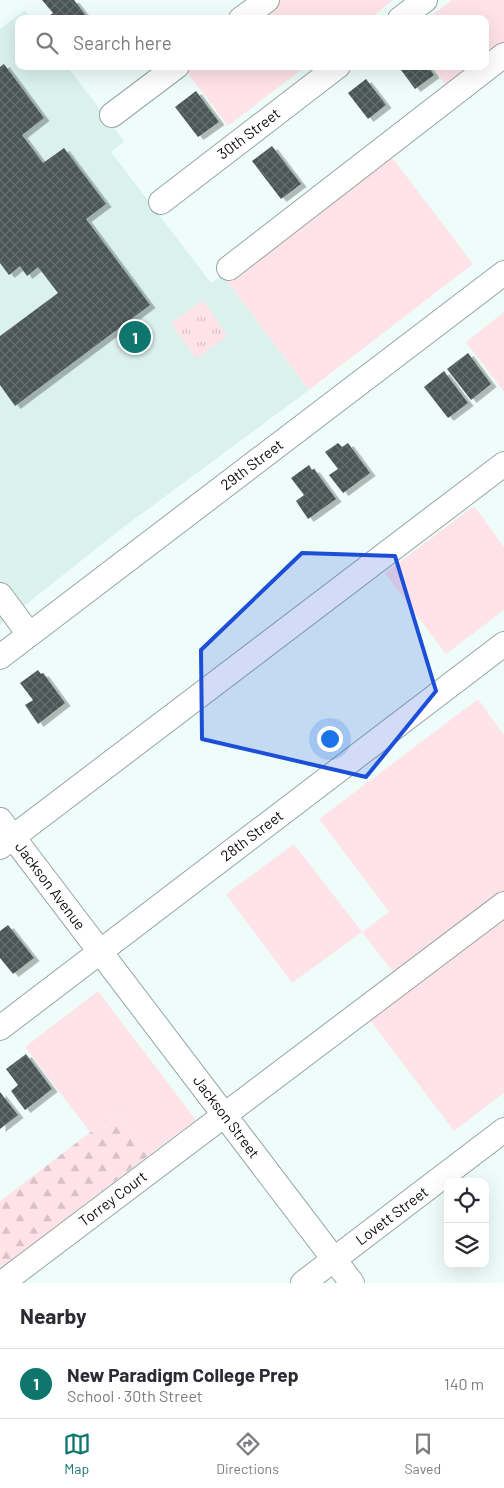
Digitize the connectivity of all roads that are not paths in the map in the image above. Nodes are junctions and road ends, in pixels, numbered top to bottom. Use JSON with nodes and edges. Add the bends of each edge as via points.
{"nodes":[{"id":1,"x":267,"y":0,"type":"edge"},
{"id":2,"x":425,"y":0,"type":"edge"},
{"id":3,"x":246,"y":15,"type":"edge"},
{"id":4,"x":405,"y":15,"type":"edge"},
{"id":5,"x":504,"y":55,"type":"edge"},
{"id":6,"x":489,"y":67,"type":"edge"},
{"id":7,"x":172,"y":70,"type":"edge"},
{"id":8,"x":333,"y":70,"type":"edge"},
{"id":9,"x":485,"y":70,"type":"edge"},
{"id":10,"x":112,"y":115,"type":"dead end"},
{"id":11,"x":161,"y":202,"type":"dead end"},
{"id":12,"x":229,"y":268,"type":"dead end"},
{"id":13,"x":504,"y":273,"type":"edge"},
{"id":14,"x":504,"y":464,"type":"edge"},
{"id":15,"x":0,"y":595,"type":"edge"},
{"id":16,"x":30,"y":634,"type":"junction"},
{"id":17,"x":504,"y":644,"type":"edge"},
{"id":18,"x":0,"y":657,"type":"edge"},
{"id":19,"x":4,"y":834,"type":"edge"},
{"id":20,"x":504,"y":904,"type":"edge"},
{"id":21,"x":100,"y":951,"type":"junction"},
{"id":22,"x":0,"y":1028,"type":"edge"},
{"id":23,"x":224,"y":1115,"type":"junction"},
{"id":24,"x":504,"y":1130,"type":"edge"},
{"id":25,"x":334,"y":1260,"type":"junction"},
{"id":26,"x":2,"y":1283,"type":"edge"},
{"id":27,"x":303,"y":1283,"type":"edge"},
{"id":28,"x":352,"y":1283,"type":"edge"}],
"edges":[{"from":1,"to":3,"type":"street"},
{"from":2,"to":4,"type":"street"},
{"from":5,"to":6,"type":"street"},
{"from":7,"to":10,"type":"street"},
{"from":8,"to":11,"type":"street","name":"30th Street"},
{"from":9,"to":12,"type":"street"},
{"from":13,"to":16,"type":"street","name":"29th Street"},
{"from":14,"to":19,"type":"street"},
{"from":15,"to":16,"type":"street"},
{"from":16,"to":18,"type":"street","name":"29th Street"},
{"from":17,"to":21,"type":"street","name":"28th Street"},
{"from":19,"to":21,"type":"street","name":"Jackson Avenue"},
{"from":20,"to":23,"type":"street","name":"Torrey Court"},
{"from":21,"to":22,"type":"street","name":"28th Street"},
{"from":21,"to":23,"type":"street","name":"Jackson Street"},
{"from":23,"to":25,"type":"street","name":"Jackson Street"},
{"from":23,"to":26,"type":"street","name":"Torrey Court"},
{"from":24,"to":25,"type":"street","name":"Lovett Street"},
{"from":25,"to":27,"type":"street","name":"Lovett Street"},
{"from":25,"to":28,"type":"street","name":"Jackson Street"}]}
